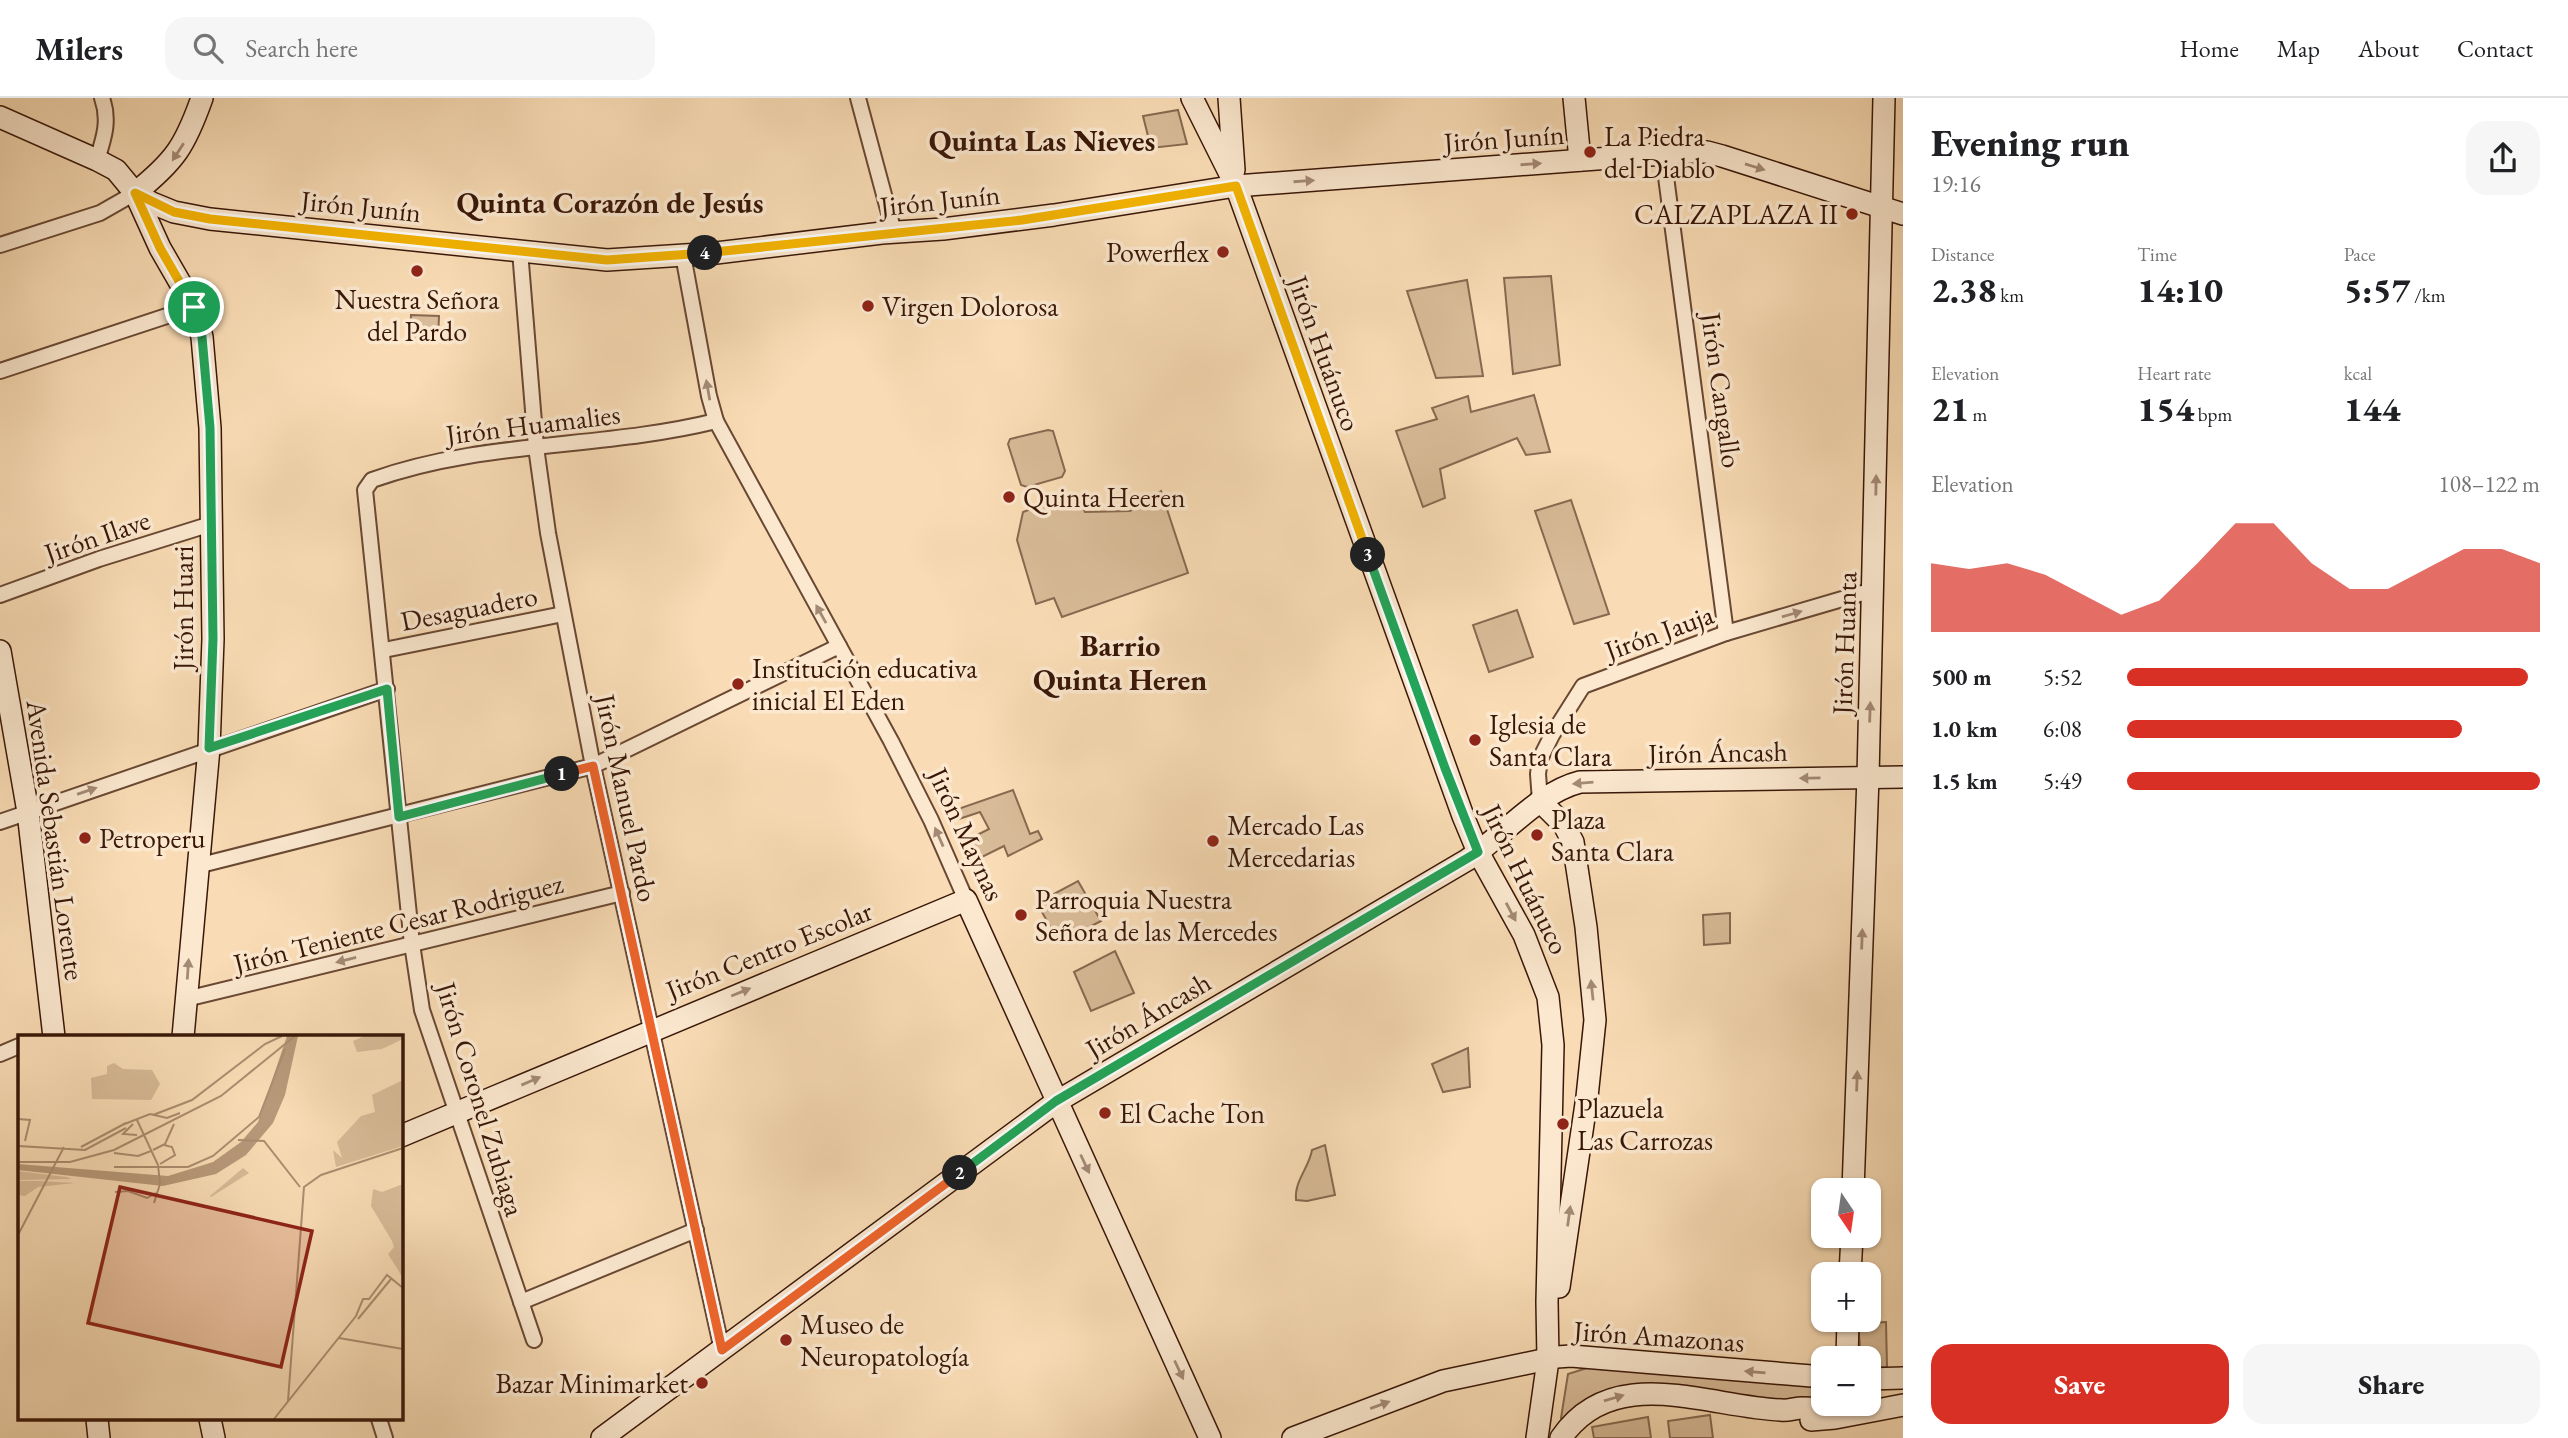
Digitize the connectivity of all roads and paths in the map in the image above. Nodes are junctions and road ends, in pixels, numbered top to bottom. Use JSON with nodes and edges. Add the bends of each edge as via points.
{"nodes":[{"id":1,"x":102,"y":98,"type":"edge"},
{"id":2,"x":202,"y":98,"type":"edge"},
{"id":3,"x":858,"y":98,"type":"edge"},
{"id":4,"x":1192,"y":98,"type":"edge"},
{"id":5,"x":1229,"y":98,"type":"edge"},
{"id":6,"x":1574,"y":98,"type":"edge"},
{"id":7,"x":1884,"y":98,"type":"edge"},
{"id":8,"x":0,"y":117,"type":"edge"},
{"id":9,"x":1663,"y":154,"type":"junction"},
{"id":10,"x":97,"y":159,"type":"junction"},
{"id":11,"x":1580,"y":160,"type":"junction"},
{"id":12,"x":1236,"y":186,"type":"junction"},
{"id":13,"x":135,"y":193,"type":"junction"},
{"id":14,"x":1893,"y":210,"type":"edge"},
{"id":15,"x":894,"y":232,"type":"junction"},
{"id":16,"x":0,"y":245,"type":"edge"},
{"id":17,"x":520,"y":251,"type":"junction"},
{"id":18,"x":683,"y":255,"type":"junction"},
{"id":19,"x":194,"y":307,"type":"junction"},
{"id":20,"x":0,"y":371,"type":"edge"},
{"id":21,"x":716,"y":421,"type":"junction"},
{"id":22,"x":536,"y":447,"type":"junction"},
{"id":23,"x":365,"y":492,"type":"joint"},
{"id":24,"x":211,"y":524,"type":"junction"},
{"id":25,"x":1873,"y":590,"type":"junction"},
{"id":26,"x":0,"y":595,"type":"edge"},
{"id":27,"x":563,"y":614,"type":"junction"},
{"id":28,"x":1726,"y":633,"type":"junction"},
{"id":29,"x":839,"y":646,"type":"junction"},
{"id":30,"x":384,"y":650,"type":"junction"},
{"id":31,"x":0,"y":651,"type":"edge"},
{"id":32,"x":387,"y":689,"type":"junction"},
{"id":33,"x":209,"y":748,"type":"junction"},
{"id":34,"x":593,"y":766,"type":"junction"},
{"id":35,"x":1868,"y":777,"type":"junction"},
{"id":36,"x":1903,"y":777,"type":"edge"},
{"id":37,"x":1540,"y":801,"type":"junction"},
{"id":38,"x":28,"y":813,"type":"junction"},
{"id":39,"x":399,"y":817,"type":"junction"},
{"id":40,"x":0,"y":822,"type":"edge"},
{"id":41,"x":1478,"y":852,"type":"junction"},
{"id":42,"x":197,"y":866,"type":"junction"},
{"id":43,"x":622,"y":893,"type":"junction"},
{"id":44,"x":966,"y":900,"type":"junction"},
{"id":45,"x":412,"y":944,"type":"junction"},
{"id":46,"x":186,"y":999,"type":"junction"},
{"id":47,"x":652,"y":1029,"type":"junction"},
{"id":48,"x":49,"y":1035,"type":"edge"},
{"id":49,"x":183,"y":1035,"type":"edge"},
{"id":50,"x":18,"y":1046,"type":"edge"},
{"id":51,"x":0,"y":1054,"type":"edge"},
{"id":52,"x":1056,"y":1101,"type":"junction"},
{"id":53,"x":456,"y":1113,"type":"junction"},
{"id":54,"x":402,"y":1136,"type":"edge"},
{"id":55,"x":1853,"y":1178,"type":"edge"},
{"id":56,"x":696,"y":1230,"type":"junction"},
{"id":57,"x":521,"y":1302,"type":"junction"},
{"id":58,"x":534,"y":1340,"type":"dead end"},
{"id":59,"x":722,"y":1350,"type":"junction"},
{"id":60,"x":1553,"y":1358,"type":"junction"},
{"id":61,"x":1811,"y":1376,"type":"edge"},
{"id":62,"x":1881,"y":1378,"type":"edge"},
{"id":63,"x":1903,"y":1378,"type":"edge"},
{"id":64,"x":1903,"y":1405,"type":"edge"},
{"id":65,"x":1811,"y":1409,"type":"edge"},
{"id":66,"x":1783,"y":1411,"type":"junction"},
{"id":67,"x":97,"y":1420,"type":"edge"},
{"id":68,"x":210,"y":1420,"type":"edge"},
{"id":69,"x":379,"y":1420,"type":"edge"},
{"id":70,"x":99,"y":1438,"type":"edge"},
{"id":71,"x":214,"y":1438,"type":"edge"},
{"id":72,"x":385,"y":1438,"type":"edge"},
{"id":73,"x":603,"y":1438,"type":"edge"},
{"id":74,"x":1210,"y":1438,"type":"edge"},
{"id":75,"x":1293,"y":1438,"type":"edge"},
{"id":76,"x":1537,"y":1438,"type":"edge"},
{"id":77,"x":1548,"y":1438,"type":"edge"},
{"id":78,"x":1561,"y":1438,"type":"edge"}],
"edges":[{"from":1,"to":10,"type":"street","via":[[106,125]]},
{"from":2,"to":13,"type":"street","one_way":true,"via":[[179,153]]},
{"from":3,"to":15,"type":"street"},
{"from":4,"to":12,"type":"street","name":"Jirón Huánuco"},
{"from":5,"to":12,"type":"street"},
{"from":6,"to":11,"type":"street"},
{"from":7,"to":14,"type":"street","name":"Jirón Huanta"},
{"from":8,"to":10,"type":"street","name":"Jirón Junín"},
{"from":9,"to":11,"type":"street","name":"Jirón Junín"},
{"from":9,"to":14,"type":"street","name":"Jirón Junín","one_way":true,"via":[[1707,152]]},
{"from":9,"to":28,"type":"street","name":"Jirón Cangallo"},
{"from":10,"to":13,"type":"street","name":"Jirón Junín","via":[[124,178]]},
{"from":12,"to":11,"type":"street","name":"Jirón Junín","one_way":true},
{"from":12,"to":15,"type":"street","name":"Jirón Junín","via":[[1022,220]]},
{"from":12,"to":41,"type":"street","name":"Jirón Huánuco"},
{"from":13,"to":16,"type":"street","via":[[100,213]]},
{"from":13,"to":17,"type":"street","name":"Jirón Junín","via":[[174,212],[210,219]]},
{"from":13,"to":19,"type":"street","name":"Jirón Huari"},
{"from":25,"to":14,"type":"street","name":"Jirón Huanta","one_way":true},
{"from":15,"to":18,"type":"street","name":"Jirón Junín"},
{"from":17,"to":18,"type":"street","name":"Jirón Junín","via":[[607,260]]},
{"from":17,"to":22,"type":"street","name":"Jirón Manuel Pardo"},
{"from":21,"to":18,"type":"street","name":"Jirón Maynas","one_way":true},
{"from":19,"to":20,"type":"street"},
{"from":19,"to":24,"type":"street","name":"Jirón Huari","via":[[202,337],[210,428]]},
{"from":21,"to":22,"type":"street","name":"Jirón Huamalies","via":[[657,434]]},
{"from":29,"to":21,"type":"street","name":"Jirón Maynas","one_way":true},
{"from":22,"to":23,"type":"street","name":"Jirón Huamalies","via":[[423,464],[372,480]]},
{"from":22,"to":27,"type":"street","name":"Jirón Manuel Pardo"},
{"from":23,"to":30,"type":"street","name":"Jirón Coronel Zubiaga"},
{"from":24,"to":26,"type":"street","name":"Jirón Ilave"},
{"from":24,"to":33,"type":"street","name":"Jirón Huari"},
{"from":28,"to":25,"type":"street","name":"Jirón Jauja","one_way":true},
{"from":35,"to":25,"type":"street","name":"Jirón Huanta","one_way":true},
{"from":27,"to":30,"type":"street","name":"Desaguadero"},
{"from":27,"to":34,"type":"street","name":"Jirón Manuel Pardo"},
{"from":28,"to":37,"type":"street","name":"Jirón Jauja","via":[[1581,687],[1540,759]]},
{"from":29,"to":34,"type":"street"},
{"from":44,"to":29,"type":"street","name":"Jirón Maynas","one_way":true,"via":[[920,796]]},
{"from":30,"to":32,"type":"street","name":"Jirón Coronel Zubiaga"},
{"from":31,"to":38,"type":"street","name":"Avenida Sebastián Lorente"},
{"from":32,"to":33,"type":"street"},
{"from":32,"to":39,"type":"street","name":"Jirón Coronel Zubiaga"},
{"from":38,"to":33,"type":"street","one_way":true},
{"from":33,"to":42,"type":"street","name":"Jirón Huari"},
{"from":34,"to":39,"type":"street"},
{"from":34,"to":43,"type":"street","name":"Jirón Manuel Pardo"},
{"from":35,"to":36,"type":"street","name":"Jirón Áncash"},
{"from":35,"to":37,"type":"street","name":"Jirón Áncash","one_way":true,"via":[[1580,782]]},
{"from":55,"to":35,"type":"street","name":"Jirón Huanta","one_way":true},
{"from":37,"to":41,"type":"street","name":"Jirón Áncash"},
{"from":60,"to":37,"type":"street","name":"Jirón Huánuco","one_way":true,"via":[[1595,1020],[1573,842],[1564,825]]},
{"from":38,"to":40,"type":"street"},
{"from":38,"to":48,"type":"street","name":"Avenida Sebastián Lorente"},
{"from":39,"to":42,"type":"street"},
{"from":39,"to":45,"type":"street","name":"Jirón Coronel Zubiaga"},
{"from":41,"to":52,"type":"street","name":"Jirón Áncash"},
{"from":41,"to":60,"type":"street","name":"Jirón Huánuco","one_way":true,"via":[[1524,935],[1548,997],[1553,1045],[1547,1302]]},
{"from":46,"to":42,"type":"street","name":"Jirón Huari","one_way":true},
{"from":43,"to":45,"type":"street","name":"Jirón Teniente Cesar Rodriguez"},
{"from":43,"to":47,"type":"street","name":"Jirón Manuel Pardo"},
{"from":47,"to":44,"type":"street","name":"Jirón Centro Escolar","one_way":true},
{"from":44,"to":52,"type":"street","name":"Jirón Maynas"},
{"from":45,"to":46,"type":"street","name":"Jirón Teniente Cesar Rodriguez","one_way":true},
{"from":45,"to":53,"type":"street","name":"Jirón Coronel Zubiaga","via":[[422,1010]]},
{"from":46,"to":49,"type":"street","name":"Jirón Huari"},
{"from":53,"to":47,"type":"street","name":"Jirón Centro Escolar","one_way":true},
{"from":47,"to":56,"type":"street","name":"Jirón Manuel Pardo"},
{"from":50,"to":51,"type":"street"},
{"from":52,"to":59,"type":"street","name":"Jirón Áncash"},
{"from":52,"to":74,"type":"street","name":"Jirón Maynas","one_way":true},
{"from":53,"to":54,"type":"street","name":"Jirón Centro Escolar"},
{"from":53,"to":57,"type":"street","name":"Jirón Coronel Zubiaga"},
{"from":56,"to":57,"type":"street"},
{"from":56,"to":59,"type":"street","name":"Jirón Manuel Pardo"},
{"from":57,"to":58,"type":"street","name":"Jirón Coronel Zubiaga"},
{"from":59,"to":73,"type":"street","name":"Jirón Áncash"},
{"from":61,"to":60,"type":"street","name":"Jirón Amazonas","one_way":true},
{"from":75,"to":60,"type":"street","name":"Jirón Amazonas","one_way":true,"via":[[1443,1381]]},
{"from":60,"to":76,"type":"street","name":"Jirón Huánuco"},
{"from":60,"to":77,"type":"street","name":"Jirón Huánuco"},
{"from":62,"to":63,"type":"street"},
{"from":64,"to":66,"type":"street","via":[[1815,1420]]},
{"from":65,"to":66,"type":"street"},
{"from":78,"to":66,"type":"street","one_way":true,"via":[[1588,1410],[1622,1395],[1673,1395]]},
{"from":67,"to":70,"type":"street"},
{"from":68,"to":71,"type":"street"},
{"from":69,"to":72,"type":"street"}]}
